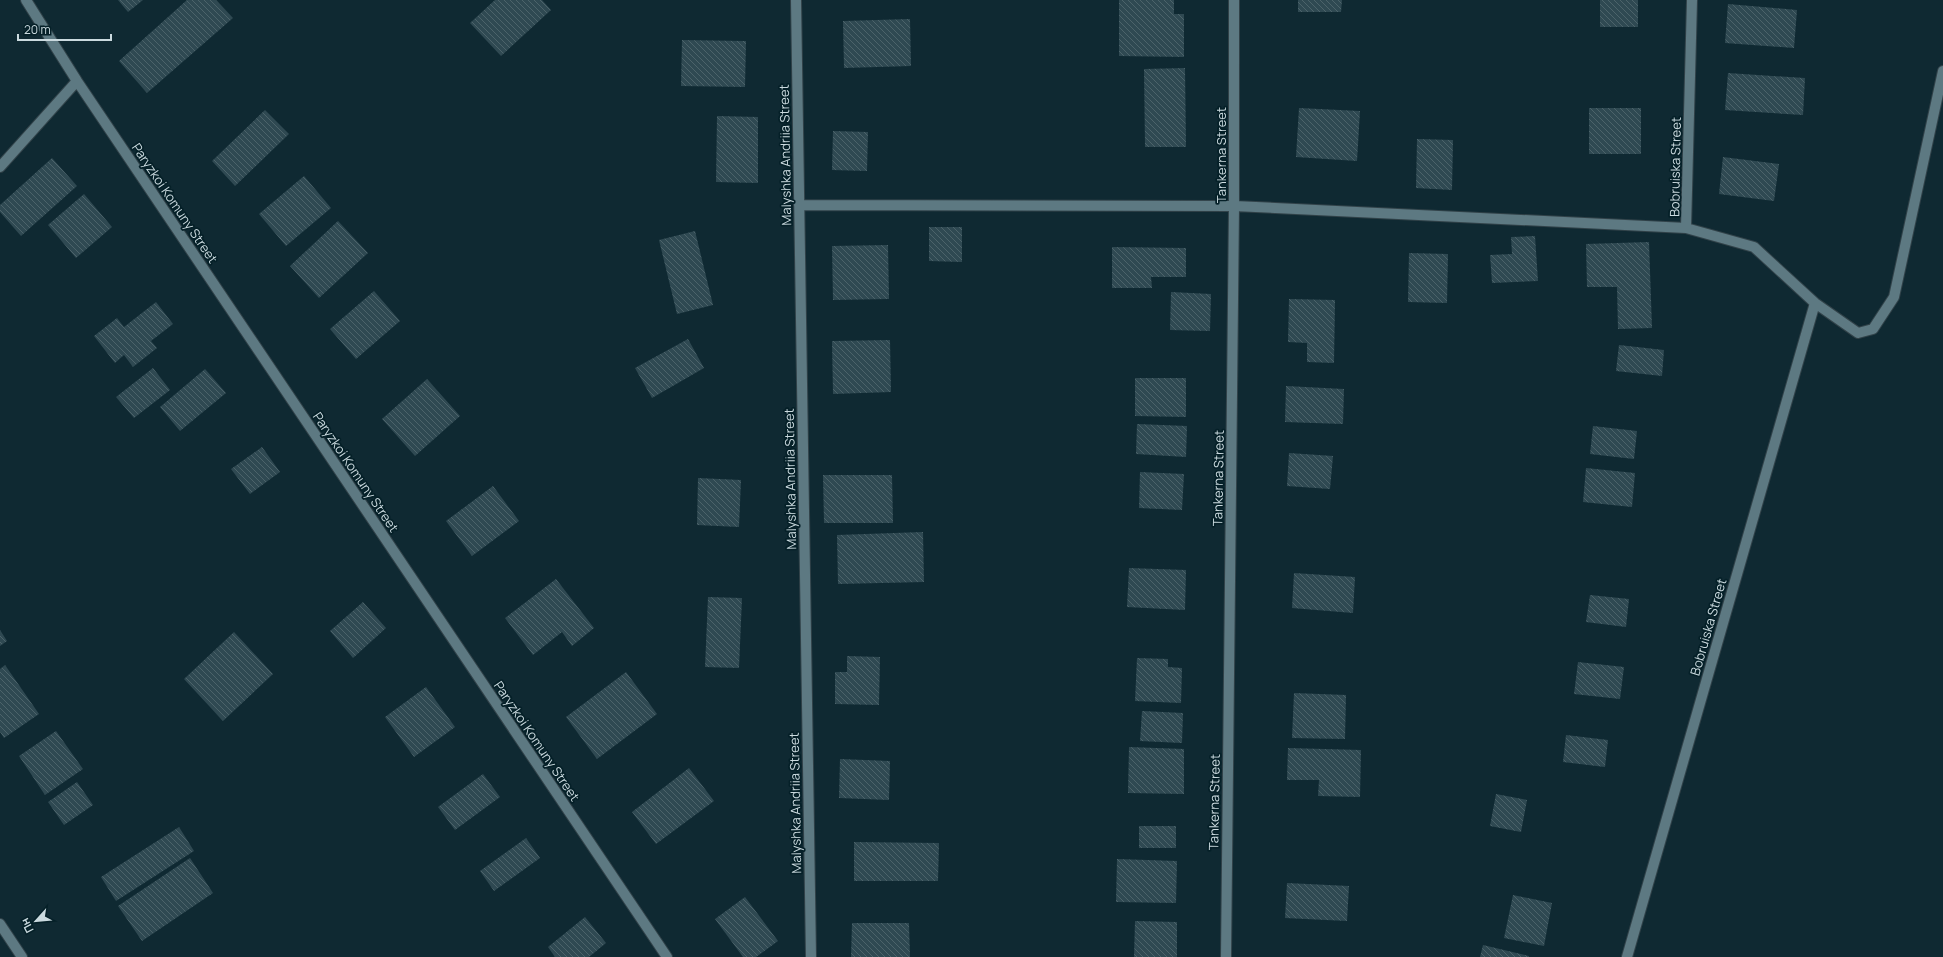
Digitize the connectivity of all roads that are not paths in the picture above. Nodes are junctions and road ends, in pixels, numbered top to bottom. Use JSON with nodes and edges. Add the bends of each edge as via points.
{"nodes":[{"id":1,"x":26,"y":0,"type":"edge"},
{"id":2,"x":796,"y":0,"type":"edge"},
{"id":3,"x":1234,"y":0,"type":"edge"},
{"id":4,"x":1692,"y":0,"type":"edge"},
{"id":5,"x":1943,"y":71,"type":"edge"},
{"id":6,"x":77,"y":81,"type":"junction"},
{"id":7,"x":0,"y":167,"type":"edge"},
{"id":8,"x":798,"y":205,"type":"junction"},
{"id":9,"x":1234,"y":206,"type":"junction"},
{"id":10,"x":1686,"y":228,"type":"junction"},
{"id":11,"x":1815,"y":303,"type":"junction"},
{"id":12,"x":0,"y":924,"type":"edge"},
{"id":13,"x":22,"y":957,"type":"edge"},
{"id":14,"x":667,"y":957,"type":"edge"},
{"id":15,"x":811,"y":957,"type":"edge"},
{"id":16,"x":1226,"y":957,"type":"edge"},
{"id":17,"x":1627,"y":957,"type":"edge"}],
"edges":[{"from":1,"to":6,"type":"street","name":"Paryzkoi Komuny Street"},
{"from":2,"to":8,"type":"street","name":"Malyshka Andriia Street"},
{"from":3,"to":9,"type":"street","name":"Tankerna Street"},
{"from":4,"to":10,"type":"street","name":"Bobruiska Street"},
{"from":5,"to":11,"type":"street","name":"Bobruiska Street","via":[[1894,297],[1873,329],[1858,333]]},
{"from":6,"to":7,"type":"street"},
{"from":6,"to":14,"type":"street","name":"Paryzkoi Komuny Street"},
{"from":8,"to":9,"type":"street"},
{"from":8,"to":15,"type":"street","name":"Malyshka Andriia Street"},
{"from":9,"to":10,"type":"street"},
{"from":9,"to":16,"type":"street","name":"Tankerna Street"},
{"from":10,"to":11,"type":"street","name":"Bobruiska Street","via":[[1754,247]]},
{"from":11,"to":17,"type":"street","name":"Bobruiska Street"},
{"from":12,"to":13,"type":"street"}]}
